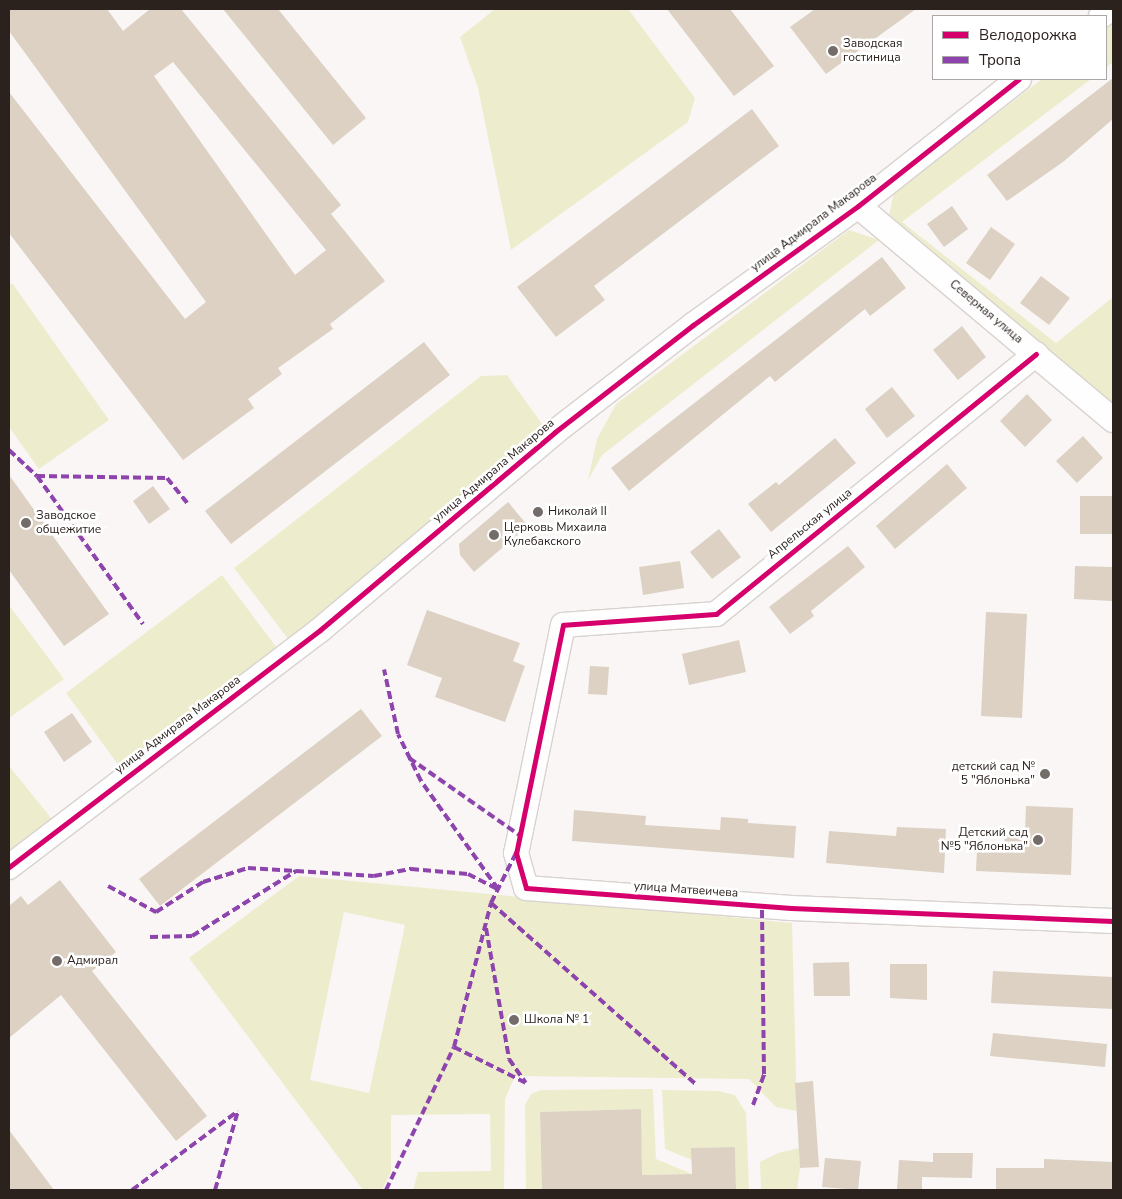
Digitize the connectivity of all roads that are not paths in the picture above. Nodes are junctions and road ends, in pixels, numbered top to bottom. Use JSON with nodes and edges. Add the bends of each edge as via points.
{"nodes":[{"id":1,"x":1018,"y":80,"type":"edge"},
{"id":2,"x":858,"y":206,"type":"junction"},
{"id":3,"x":1036,"y":354,"type":"junction"},
{"id":4,"x":1113,"y":420,"type":"edge"},
{"id":5,"x":563,"y":625,"type":"joint"},
{"id":6,"x":9,"y":867,"type":"edge"},
{"id":7,"x":1113,"y":922,"type":"edge"}],
"edges":[{"from":1,"to":2,"type":"street","name":"улица Адмирала Макарова"},
{"from":2,"to":3,"type":"street","name":"Северная улица"},
{"from":2,"to":6,"type":"street","name":"улица Адмирала Макарова","via":[[692,325],[555,432],[320,630]]},
{"from":3,"to":4,"type":"street","name":"Северная улица"},
{"from":3,"to":5,"type":"street","name":"Апрельская улица","via":[[716,614]]},
{"from":5,"to":7,"type":"street","name":"улица Матвеичева","via":[[516,853],[526,888],[791,908]]}]}
